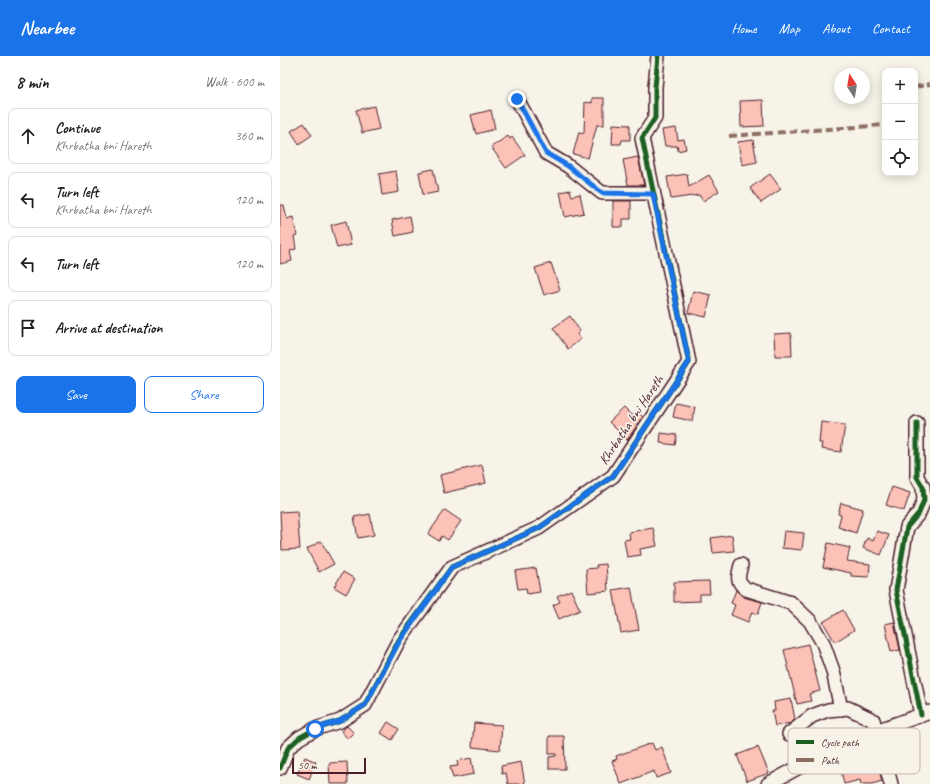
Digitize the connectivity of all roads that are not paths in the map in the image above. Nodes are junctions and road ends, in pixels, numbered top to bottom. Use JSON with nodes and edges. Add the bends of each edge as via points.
{"nodes":[{"id":1,"x":658,"y":56,"type":"edge"},
{"id":2,"x":517,"y":99,"type":"dead end"},
{"id":3,"x":653,"y":194,"type":"junction"},
{"id":4,"x":917,"y":423,"type":"dead end"},
{"id":5,"x":924,"y":476,"type":"edge"},
{"id":6,"x":741,"y":565,"type":"dead end"},
{"id":7,"x":841,"y":709,"type":"junction"},
{"id":8,"x":925,"y":713,"type":"edge"},
{"id":9,"x":797,"y":728,"type":"edge"},
{"id":10,"x":875,"y":728,"type":"edge"},
{"id":11,"x":884,"y":728,"type":"edge"},
{"id":12,"x":280,"y":768,"type":"edge"},
{"id":13,"x":788,"y":773,"type":"edge"},
{"id":14,"x":888,"y":774,"type":"edge"},
{"id":15,"x":768,"y":784,"type":"edge"},
{"id":16,"x":891,"y":784,"type":"edge"}],
"edges":[{"from":1,"to":3,"type":"street","name":"Khrbatha bni Hareth","via":[[655,118],[642,138]]},
{"from":2,"to":3,"type":"street","via":[[546,153],[568,166],[602,193]]},
{"from":3,"to":12,"type":"street","name":"Khrbatha bni Hareth","via":[[689,362],[613,476],[539,528],[452,567],[400,640],[365,705],[340,721],[315,729],[300,738],[288,748]]},
{"from":4,"to":5,"type":"street"},
{"from":5,"to":8,"type":"street","via":[[924,500],[919,513],[908,527],[896,590]]},
{"from":6,"to":7,"type":"street","via":[[738,577],[740,584],[746,589],[791,603],[810,621],[823,643],[833,672]]},
{"from":7,"to":9,"type":"street","via":[[828,710],[812,716]]},
{"from":7,"to":10,"type":"street","via":[[848,708],[873,720]]},
{"from":8,"to":11,"type":"street"},
{"from":13,"to":15,"type":"street"},
{"from":14,"to":16,"type":"street"}]}
